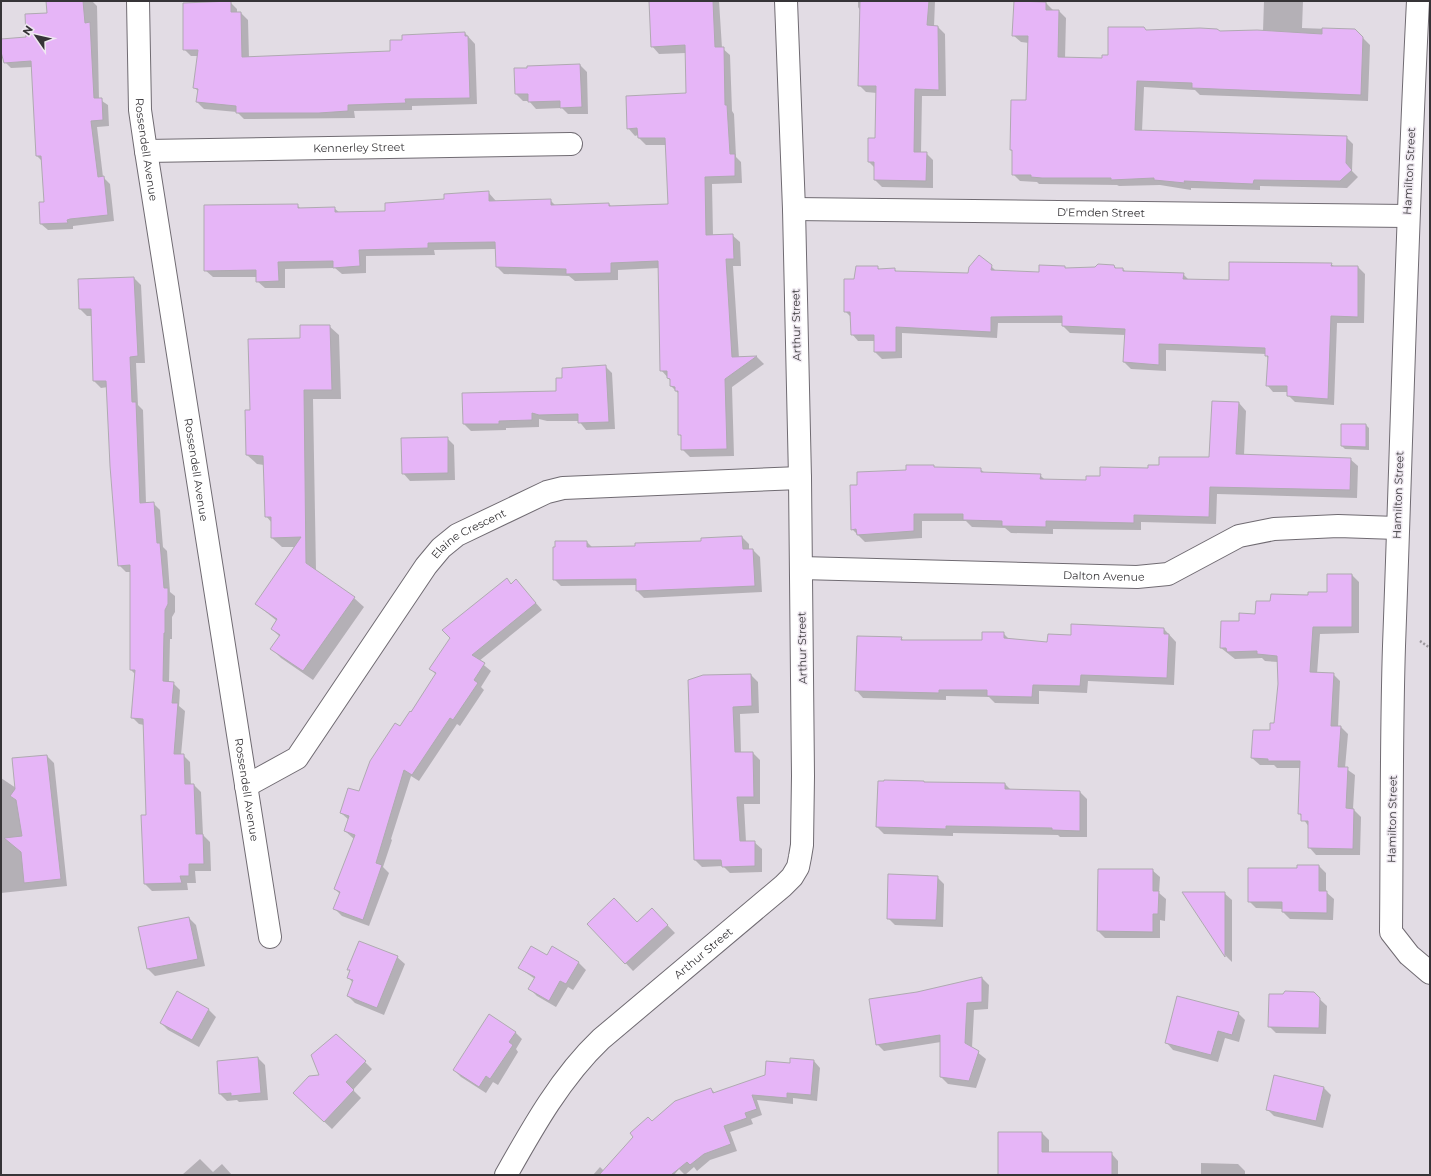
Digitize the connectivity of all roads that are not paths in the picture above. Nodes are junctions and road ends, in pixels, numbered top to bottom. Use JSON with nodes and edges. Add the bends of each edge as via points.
{"nodes":[{"id":1,"x":138,"y":1,"type":"edge"},
{"id":2,"x":786,"y":1,"type":"edge"},
{"id":3,"x":1418,"y":1,"type":"edge"},
{"id":4,"x":571,"y":144,"type":"dead end"},
{"id":5,"x":146,"y":151,"type":"junction"},
{"id":6,"x":794,"y":209,"type":"junction"},
{"id":7,"x":1407,"y":216,"type":"junction"},
{"id":8,"x":800,"y":478,"type":"junction"},
{"id":9,"x":1397,"y":528,"type":"junction"},
{"id":10,"x":801,"y":568,"type":"junction"},
{"id":11,"x":246,"y":786,"type":"junction"},
{"id":12,"x":270,"y":937,"type":"dead end"},
{"id":13,"x":1430,"y":973,"type":"edge"},
{"id":14,"x":506,"y":1175,"type":"edge"}],
"edges":[{"from":1,"to":5,"type":"street","name":"Rossendell Avenue","via":[[140,110]]},
{"from":2,"to":6,"type":"street","name":"Arthur Street"},
{"from":3,"to":7,"type":"street","name":"Hamilton Street"},
{"from":4,"to":5,"type":"street","name":"Kennerley Street"},
{"from":5,"to":11,"type":"street","name":"Rossendell Avenue"},
{"from":6,"to":7,"type":"street","name":"D'Emden Street"},
{"from":6,"to":8,"type":"street","name":"Arthur Street"},
{"from":7,"to":9,"type":"street","name":"Hamilton Street"},
{"from":8,"to":10,"type":"street","name":"Arthur Street"},
{"from":8,"to":11,"type":"street","name":"Elaine Crescent","via":[[563,488],[547,492],[457,535],[441,548],[426,566],[297,758]]},
{"from":9,"to":10,"type":"street","name":"Dalton Avenue","via":[[1338,526],[1274,529],[1239,536],[1168,574],[1137,577]]},
{"from":9,"to":13,"type":"street","name":"Hamilton Street","via":[[1391,932],[1409,955]]},
{"from":10,"to":14,"type":"street","name":"Arthur Street","via":[[803,776],[802,846],[798,867],[783,886],[582,1057],[548,1106]]},
{"from":11,"to":12,"type":"street","name":"Rossendell Avenue"}]}
